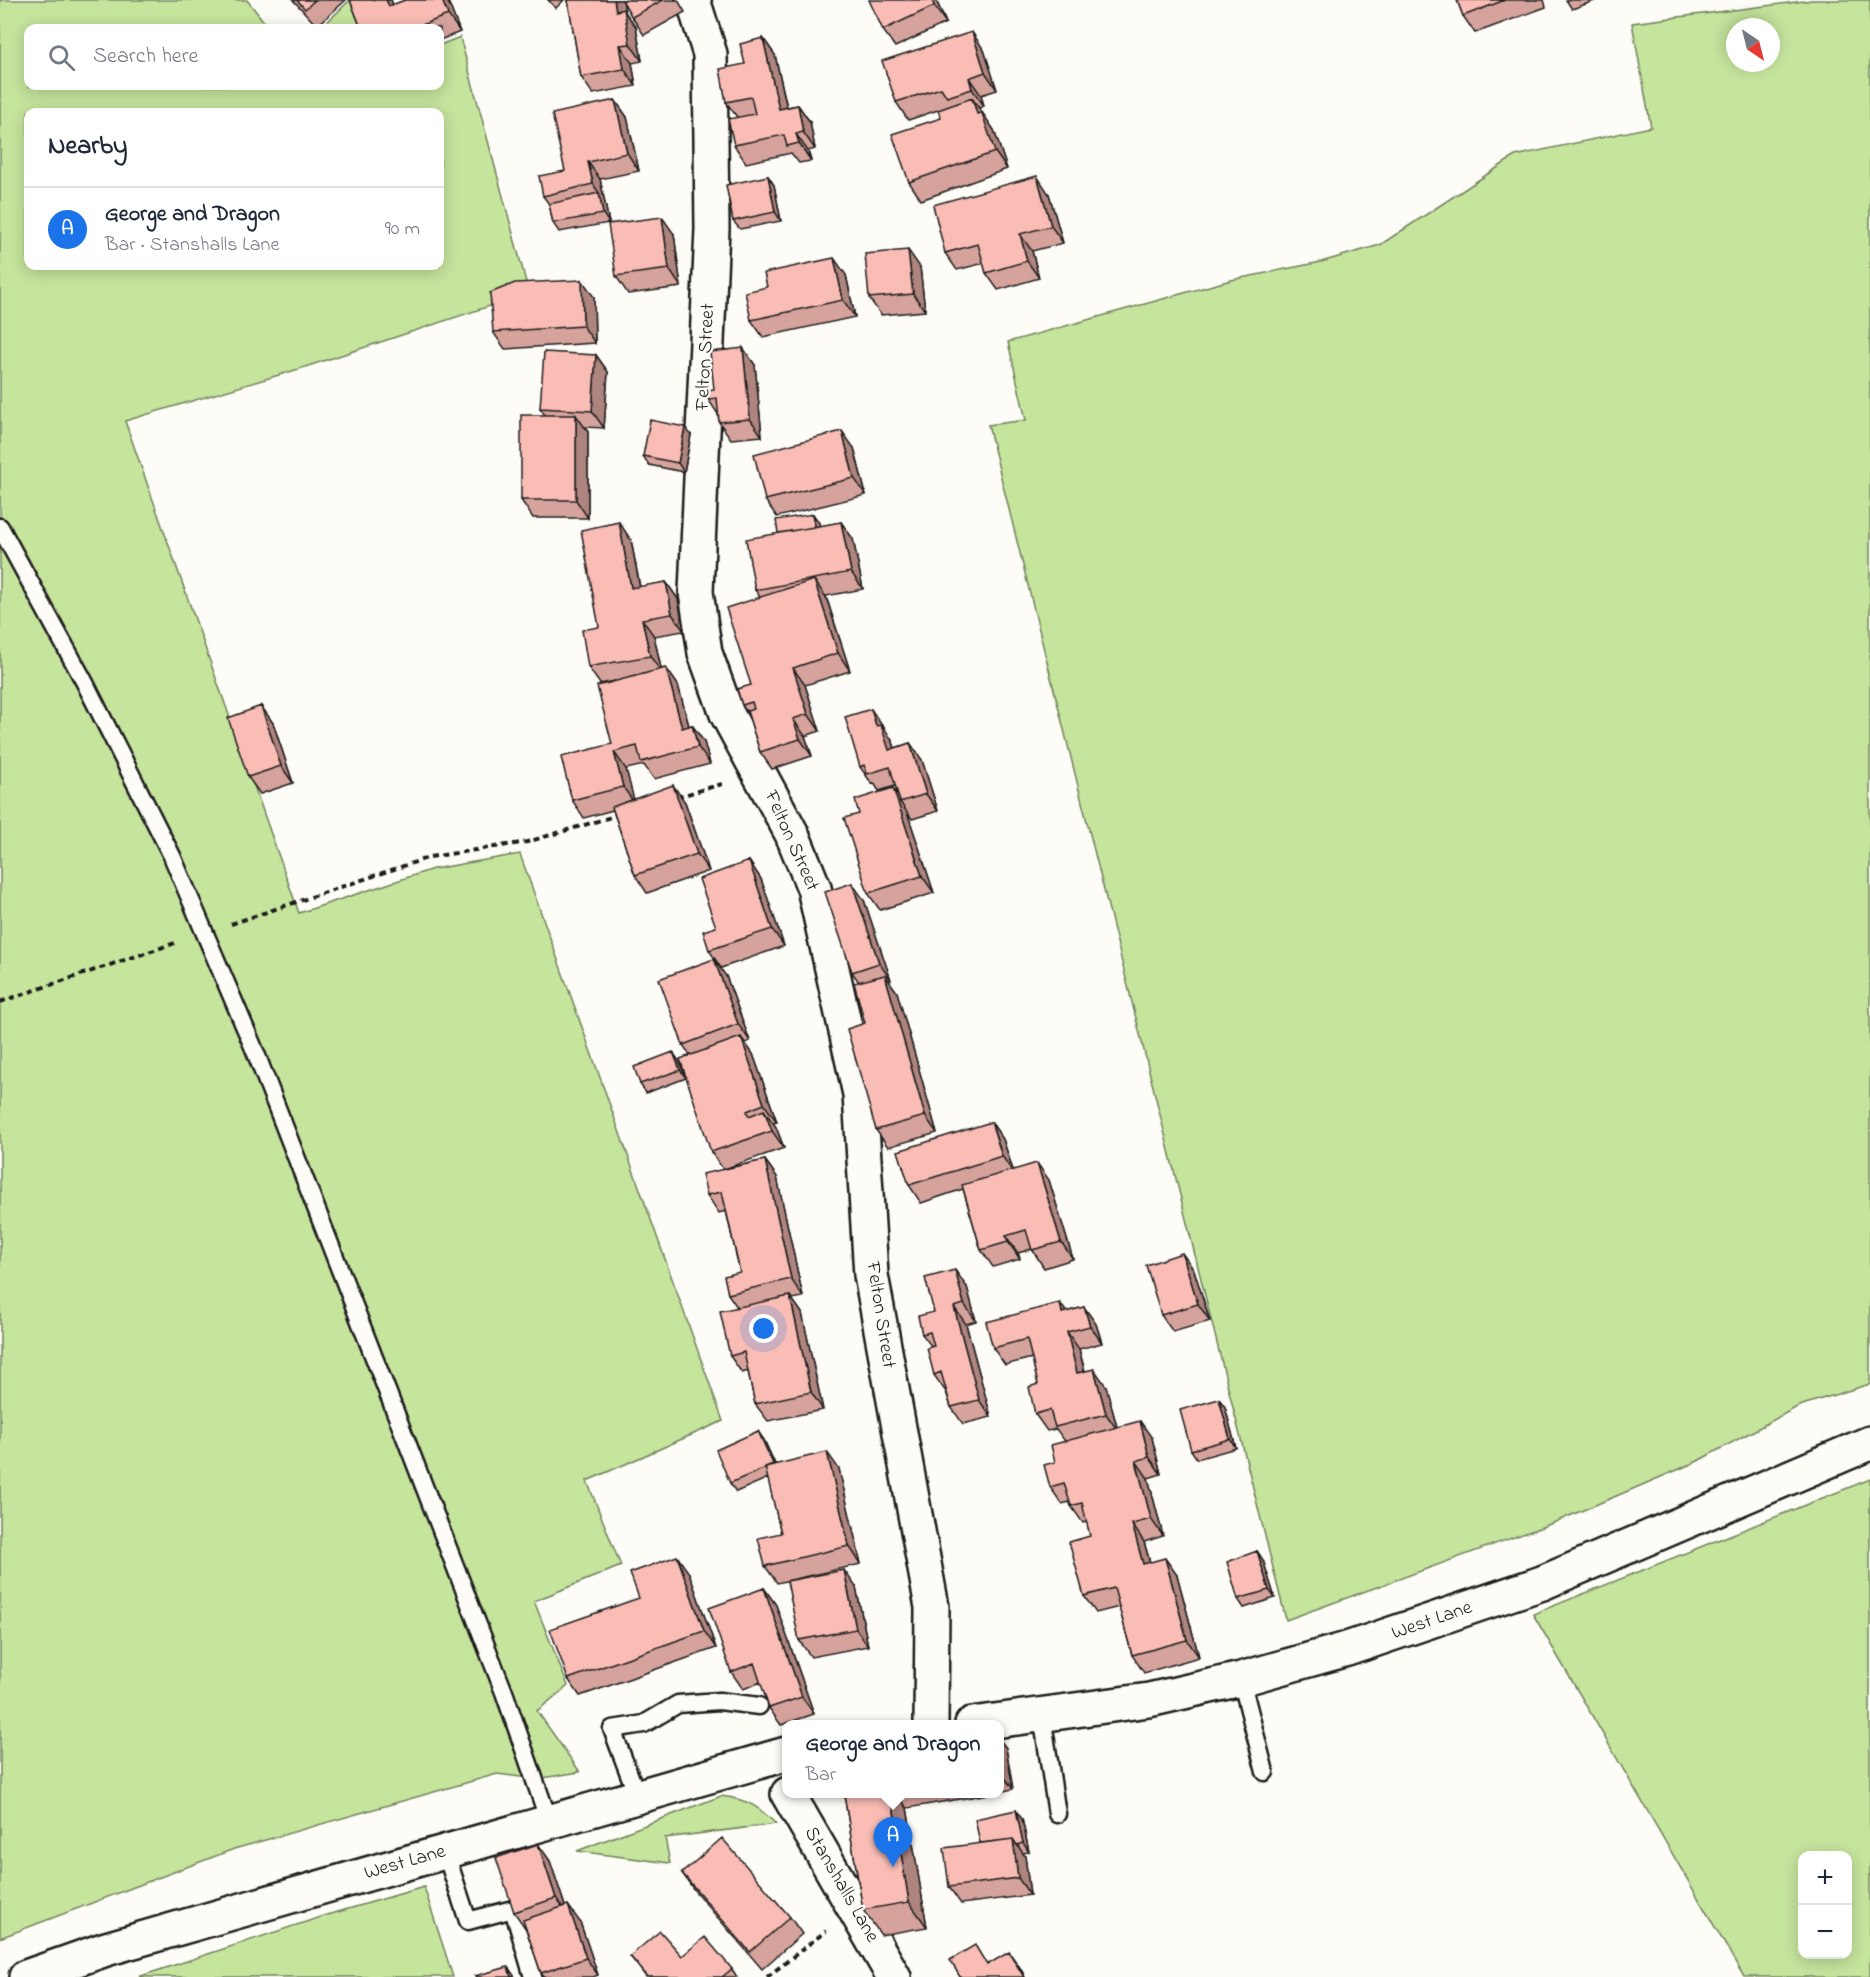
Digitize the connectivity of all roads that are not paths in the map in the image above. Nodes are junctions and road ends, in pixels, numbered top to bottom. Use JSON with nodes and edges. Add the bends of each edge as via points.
{"nodes":[{"id":1,"x":693,"y":0,"type":"edge"},
{"id":2,"x":0,"y":527,"type":"edge"},
{"id":3,"x":1870,"y":1443,"type":"edge"},
{"id":4,"x":1240,"y":1679,"type":"junction"},
{"id":5,"x":759,"y":1706,"type":"edge"},
{"id":6,"x":1042,"y":1715,"type":"junction"},
{"id":7,"x":931,"y":1720,"type":"edge"},
{"id":8,"x":1004,"y":1720,"type":"edge"},
{"id":9,"x":777,"y":1756,"type":"edge"},
{"id":10,"x":1265,"y":1772,"type":"dead end"},
{"id":11,"x":782,"y":1774,"type":"edge"},
{"id":12,"x":637,"y":1795,"type":"junction"},
{"id":13,"x":790,"y":1798,"type":"edge"},
{"id":14,"x":1057,"y":1814,"type":"dead end"},
{"id":15,"x":549,"y":1821,"type":"junction"},
{"id":16,"x":445,"y":1851,"type":"junction"},
{"id":17,"x":26,"y":1977,"type":"edge"},
{"id":18,"x":533,"y":1977,"type":"edge"},
{"id":19,"x":894,"y":1977,"type":"edge"}],
"edges":[{"from":1,"to":7,"type":"street","name":"Felton Street","via":[[710,54],[712,229],[696,592],[705,653],[723,704],[792,834],[814,888],[860,1094],[871,1275],[933,1607]]},
{"from":2,"to":15,"type":"lane","via":[[84,681],[172,856],[255,1051],[504,1692]]},
{"from":3,"to":4,"type":"street","name":"West Lane","via":[[1542,1583],[1347,1649]]},
{"from":4,"to":6,"type":"street","name":"West Lane","via":[[1149,1700]]},
{"from":4,"to":10,"type":"lane"},
{"from":5,"to":12,"type":"lane","via":[[719,1701],[678,1704],[644,1724],[612,1730]]},
{"from":6,"to":8,"type":"street","name":"West Lane"},
{"from":6,"to":14,"type":"lane"},
{"from":9,"to":11,"type":"street","name":"Stanshalls Lane"},
{"from":9,"to":12,"type":"street","name":"West Lane"},
{"from":12,"to":15,"type":"street","name":"West Lane"},
{"from":13,"to":19,"type":"street","name":"Stanshalls Lane"},
{"from":15,"to":16,"type":"street","name":"West Lane"},
{"from":16,"to":17,"type":"street","name":"West Lane","via":[[106,1949]]},
{"from":16,"to":18,"type":"lane","via":[[468,1921],[513,1909]]}]}
